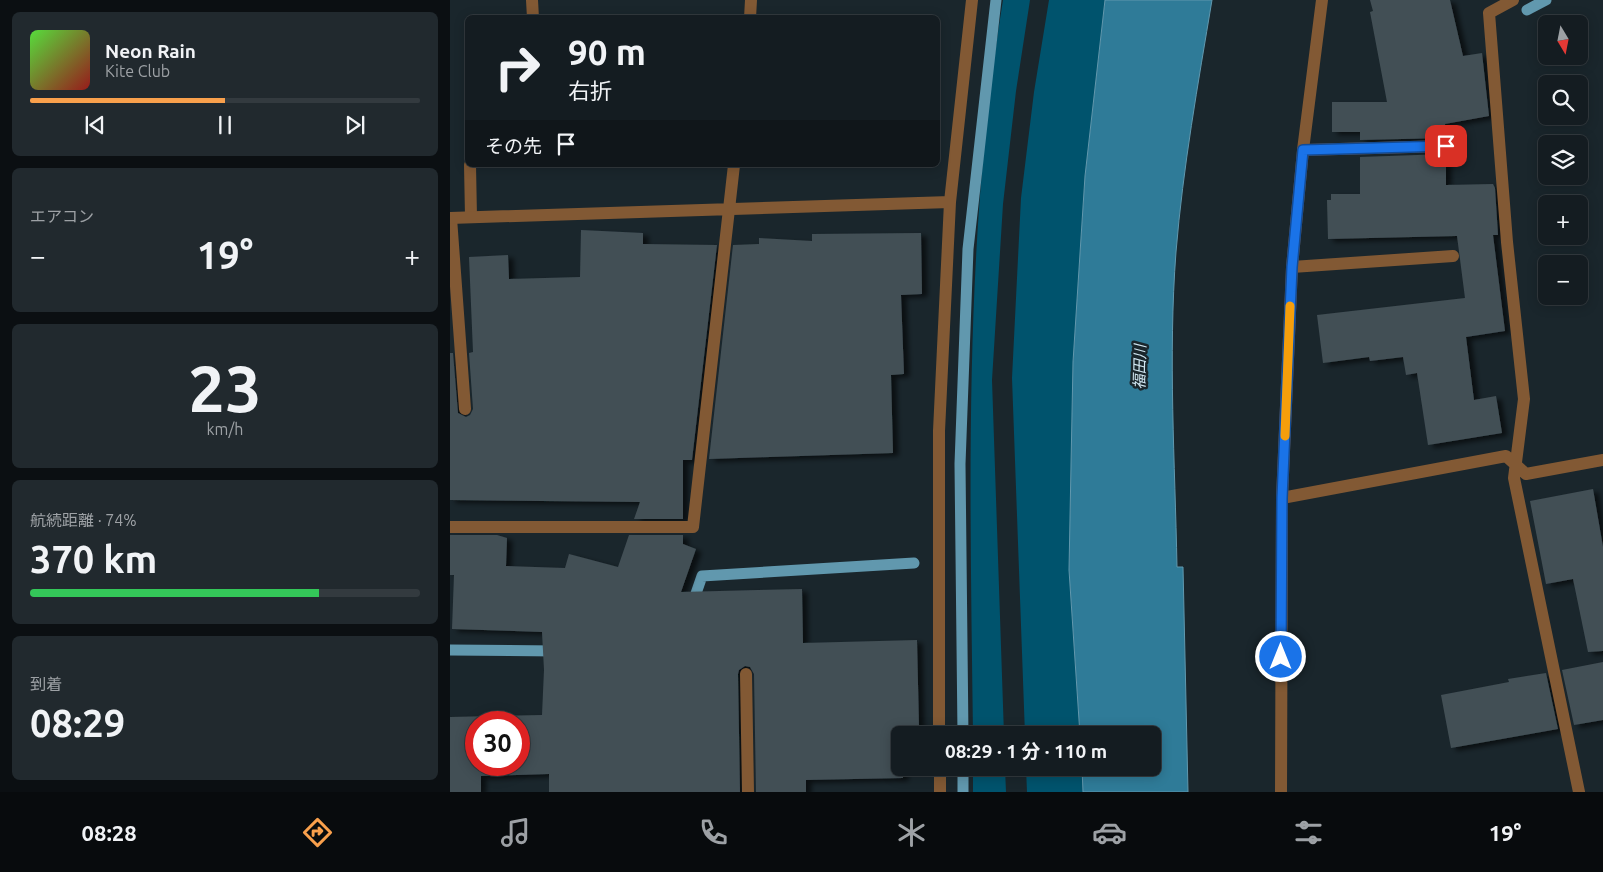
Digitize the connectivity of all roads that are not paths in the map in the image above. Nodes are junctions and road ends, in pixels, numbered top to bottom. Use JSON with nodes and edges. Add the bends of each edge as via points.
{"nodes":[{"id":1,"x":532,"y":0,"type":"edge"},
{"id":2,"x":752,"y":0,"type":"edge"},
{"id":3,"x":972,"y":0,"type":"edge"},
{"id":4,"x":1322,"y":0,"type":"edge"},
{"id":5,"x":1513,"y":0,"type":"edge"},
{"id":6,"x":533,"y":15,"type":"edge"},
{"id":7,"x":750,"y":15,"type":"edge"},
{"id":8,"x":1446,"y":146,"type":"dead end"},
{"id":9,"x":1303,"y":150,"type":"junction"},
{"id":10,"x":470,"y":167,"type":"edge"},
{"id":11,"x":734,"y":167,"type":"edge"},
{"id":12,"x":950,"y":202,"type":"junction"},
{"id":13,"x":730,"y":208,"type":"junction"},
{"id":14,"x":471,"y":217,"type":"junction"},
{"id":15,"x":451,"y":218,"type":"edge"},
{"id":16,"x":1453,"y":256,"type":"dead end"},
{"id":17,"x":1292,"y":267,"type":"junction"},
{"id":18,"x":465,"y":409,"type":"dead end"},
{"id":19,"x":1603,"y":460,"type":"edge"},
{"id":20,"x":1515,"y":465,"type":"junction"},
{"id":21,"x":1282,"y":498,"type":"junction"},
{"id":22,"x":450,"y":527,"type":"edge"},
{"id":23,"x":746,"y":674,"type":"dead end"},
{"id":24,"x":939,"y":726,"type":"edge"},
{"id":25,"x":940,"y":776,"type":"edge"},
{"id":26,"x":748,"y":792,"type":"edge"},
{"id":27,"x":940,"y":792,"type":"edge"},
{"id":28,"x":1281,"y":792,"type":"edge"},
{"id":29,"x":1579,"y":792,"type":"edge"}],
"edges":[{"from":1,"to":6,"type":"street"},
{"from":2,"to":7,"type":"street"},
{"from":3,"to":12,"type":"street"},
{"from":4,"to":9,"type":"street"},
{"from":5,"to":20,"type":"street","via":[[1489,13],[1507,242],[1524,399]]},
{"from":8,"to":9,"type":"street"},
{"from":9,"to":17,"type":"street"},
{"from":10,"to":14,"type":"street"},
{"from":11,"to":13,"type":"street"},
{"from":12,"to":13,"type":"street"},
{"from":12,"to":24,"type":"street","via":[[939,431]]},
{"from":13,"to":14,"type":"street"},
{"from":13,"to":22,"type":"street","via":[[693,527]]},
{"from":14,"to":15,"type":"street"},
{"from":15,"to":18,"type":"street"},
{"from":16,"to":17,"type":"street"},
{"from":17,"to":21,"type":"street"},
{"from":19,"to":20,"type":"street","via":[[1526,474]]},
{"from":20,"to":21,"type":"street","via":[[1506,456]]},
{"from":20,"to":29,"type":"street","via":[[1514,478]]},
{"from":21,"to":28,"type":"street"},
{"from":23,"to":26,"type":"street"},
{"from":25,"to":27,"type":"street"}]}
